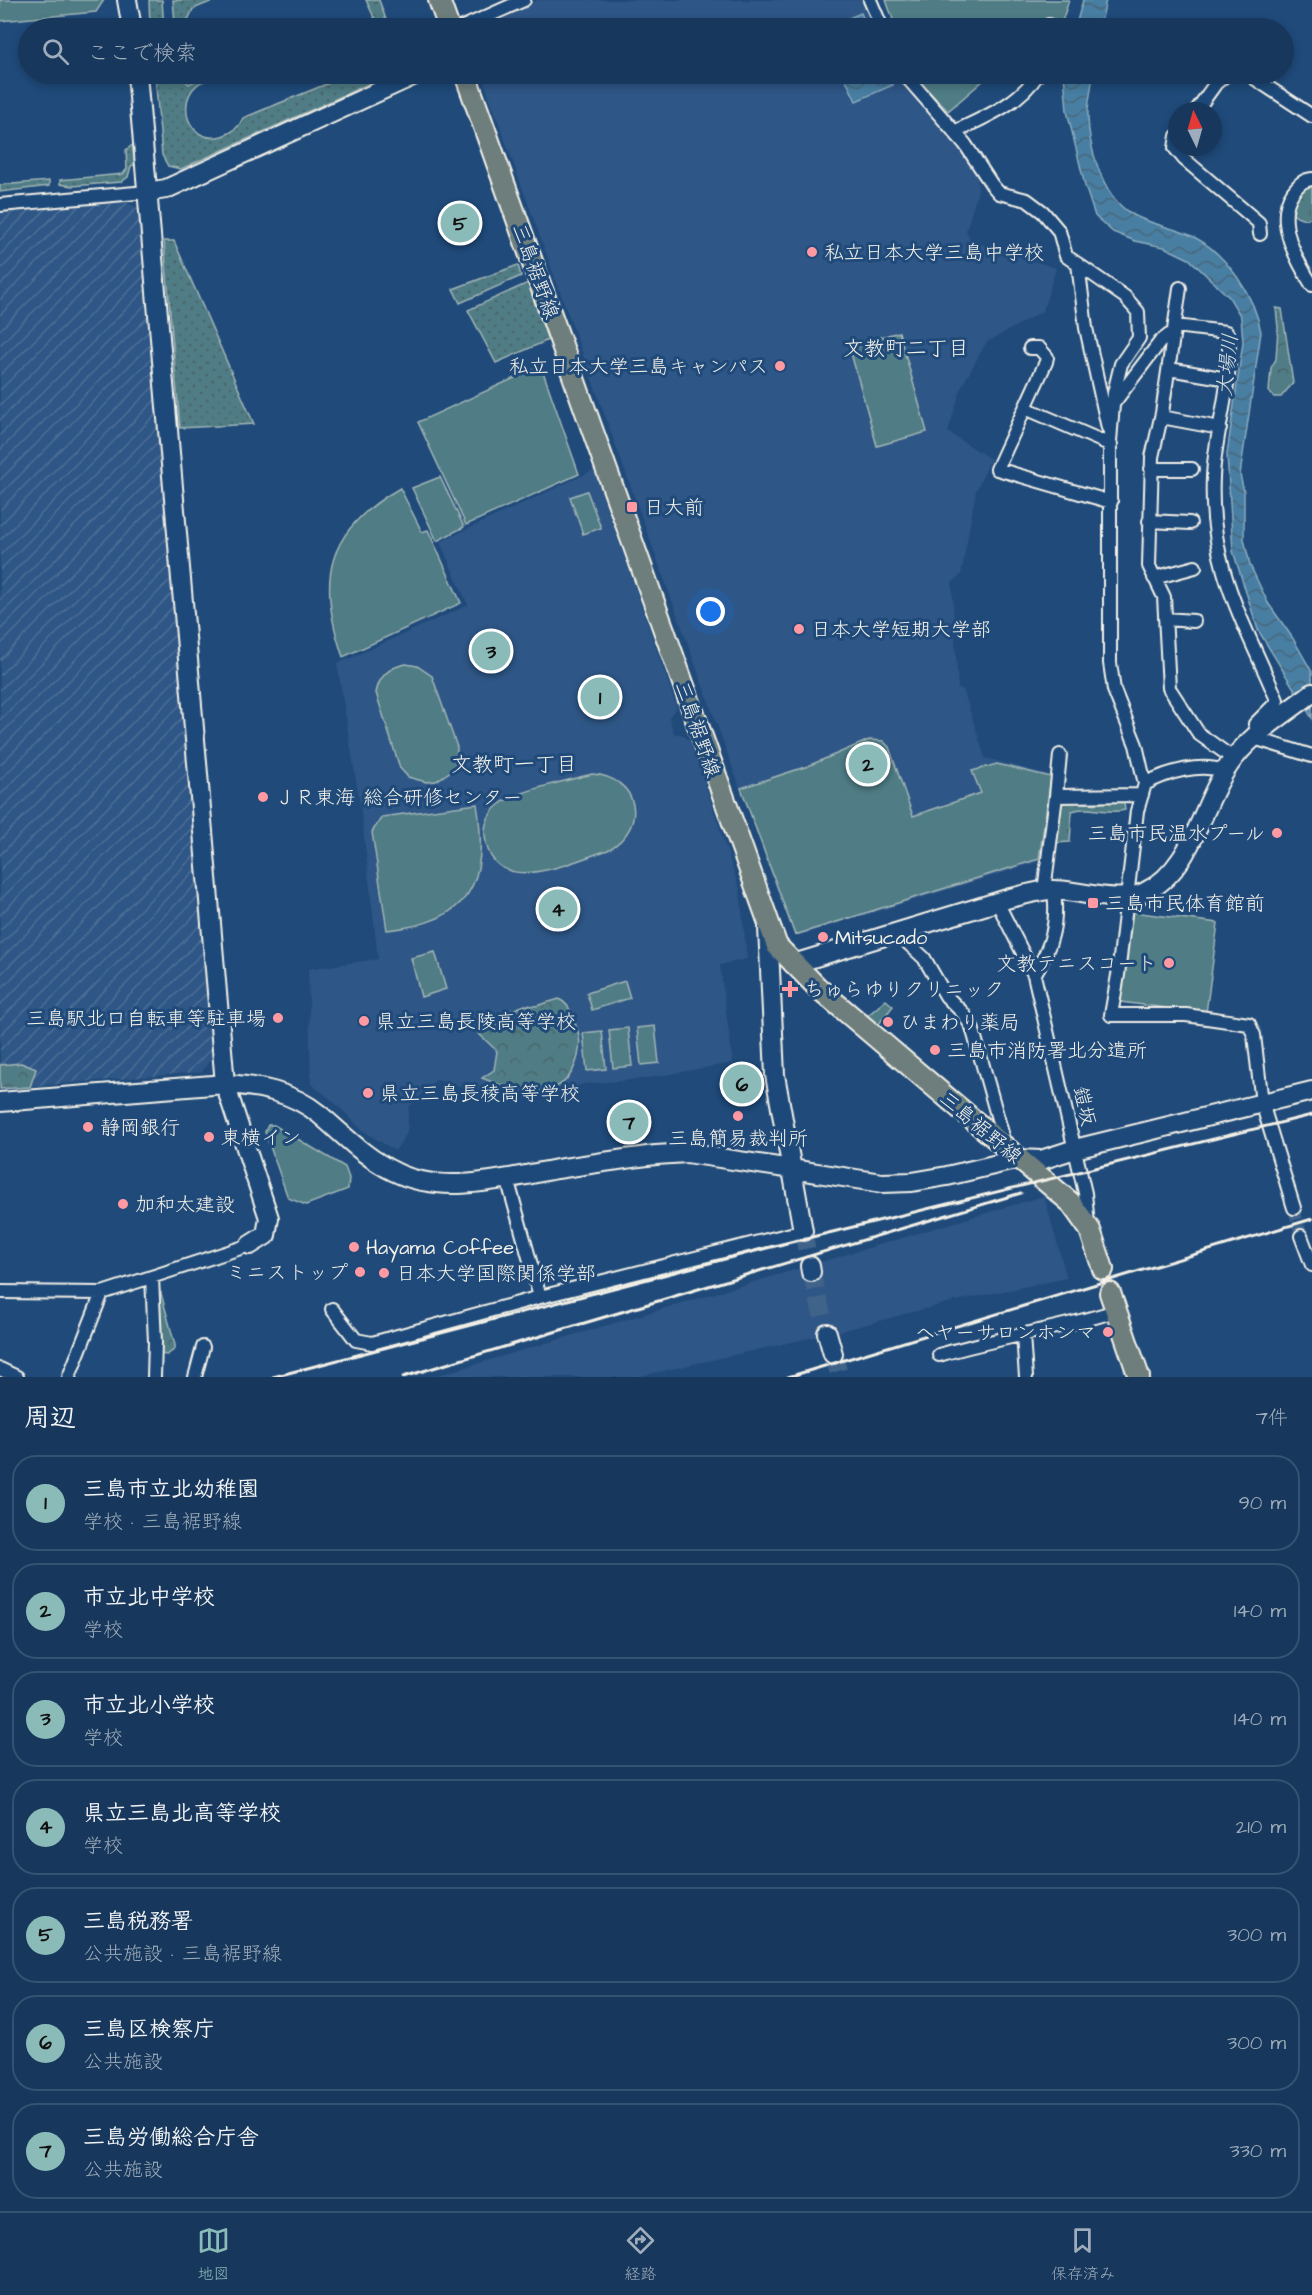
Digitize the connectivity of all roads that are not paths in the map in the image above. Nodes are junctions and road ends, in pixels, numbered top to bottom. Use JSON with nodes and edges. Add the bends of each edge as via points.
{"nodes":[{"id":1,"x":127,"y":0,"type":"edge"},
{"id":2,"x":140,"y":0,"type":"edge"},
{"id":3,"x":439,"y":0,"type":"edge"},
{"id":4,"x":870,"y":0,"type":"edge"},
{"id":5,"x":517,"y":1,"type":"edge"},
{"id":6,"x":132,"y":18,"type":"edge"},
{"id":7,"x":136,"y":18,"type":"edge"},
{"id":8,"x":445,"y":18,"type":"edge"},
{"id":9,"x":482,"y":18,"type":"edge"},
{"id":10,"x":878,"y":18,"type":"edge"},
{"id":11,"x":138,"y":84,"type":"edge"},
{"id":12,"x":395,"y":84,"type":"edge"},
{"id":13,"x":469,"y":84,"type":"edge"},
{"id":14,"x":913,"y":84,"type":"edge"},
{"id":15,"x":1032,"y":84,"type":"edge"},
{"id":16,"x":1215,"y":84,"type":"edge"},
{"id":17,"x":1263,"y":84,"type":"edge"},
{"id":18,"x":1203,"y":102,"type":"edge"},
{"id":19,"x":1312,"y":116,"type":"edge"},
{"id":20,"x":954,"y":132,"type":"junction"},
{"id":21,"x":1182,"y":156,"type":"edge"},
{"id":22,"x":1312,"y":179,"type":"edge"},
{"id":23,"x":147,"y":192,"type":"junction"},
{"id":24,"x":0,"y":205,"type":"edge"},
{"id":25,"x":1260,"y":234,"type":"dead end"},
{"id":26,"x":1078,"y":264,"type":"junction"},
{"id":27,"x":1312,"y":285,"type":"edge"},
{"id":28,"x":1180,"y":288,"type":"dead end"},
{"id":29,"x":1174,"y":331,"type":"junction"},
{"id":30,"x":1030,"y":348,"type":"dead end"},
{"id":31,"x":1168,"y":369,"type":"junction"},
{"id":32,"x":1228,"y":379,"type":"junction"},
{"id":33,"x":1113,"y":404,"type":"junction"},
{"id":34,"x":1025,"y":408,"type":"junction"},
{"id":35,"x":1161,"y":417,"type":"junction"},
{"id":36,"x":1220,"y":428,"type":"junction"},
{"id":37,"x":1111,"y":443,"type":"junction"},
{"id":38,"x":1151,"y":469,"type":"junction"},
{"id":39,"x":1192,"y":469,"type":"dead end"},
{"id":40,"x":1111,"y":502,"type":"junction"},
{"id":41,"x":1149,"y":521,"type":"junction"},
{"id":42,"x":1190,"y":523,"type":"dead end"},
{"id":43,"x":1195,"y":567,"type":"dead end"},
{"id":44,"x":1154,"y":578,"type":"junction"},
{"id":45,"x":1165,"y":619,"type":"junction"},
{"id":46,"x":1194,"y":621,"type":"dead end"},
{"id":47,"x":1312,"y":693,"type":"edge"},
{"id":48,"x":1257,"y":736,"type":"junction"},
{"id":49,"x":1060,"y":755,"type":"dead end"},
{"id":50,"x":1312,"y":756,"type":"edge"},
{"id":51,"x":1229,"y":765,"type":"junction"},
{"id":52,"x":1144,"y":790,"type":"junction"},
{"id":53,"x":1056,"y":796,"type":"junction"},
{"id":54,"x":1049,"y":890,"type":"junction"},
{"id":55,"x":1128,"y":898,"type":"junction"},
{"id":56,"x":997,"y":902,"type":"junction"},
{"id":57,"x":768,"y":928,"type":"junction"},
{"id":58,"x":897,"y":933,"type":"junction"},
{"id":59,"x":793,"y":964,"type":"junction"},
{"id":60,"x":1034,"y":975,"type":"junction"},
{"id":61,"x":225,"y":1083,"type":"junction"},
{"id":62,"x":1312,"y":1091,"type":"edge"},
{"id":63,"x":0,"y":1102,"type":"edge"},
{"id":64,"x":1262,"y":1103,"type":"junction"},
{"id":65,"x":998,"y":1142,"type":"junction"},
{"id":66,"x":1075,"y":1149,"type":"junction"},
{"id":67,"x":1019,"y":1159,"type":"junction"},
{"id":68,"x":791,"y":1169,"type":"junction"},
{"id":69,"x":507,"y":1178,"type":"junction"},
{"id":70,"x":1294,"y":1208,"type":"tunnel mouth"},
{"id":71,"x":1088,"y":1227,"type":"junction"},
{"id":72,"x":803,"y":1231,"type":"joint"},
{"id":73,"x":1301,"y":1236,"type":"tunnel mouth"},
{"id":74,"x":250,"y":1245,"type":"joint"},
{"id":75,"x":1312,"y":1265,"type":"edge"},
{"id":76,"x":1103,"y":1269,"type":"dead end"},
{"id":77,"x":152,"y":1277,"type":"junction"},
{"id":78,"x":0,"y":1292,"type":"edge"},
{"id":79,"x":102,"y":1293,"type":"junction"},
{"id":80,"x":540,"y":1297,"type":"junction"},
{"id":81,"x":1113,"y":1302,"type":"joint"},
{"id":82,"x":332,"y":1309,"type":"dead end"},
{"id":83,"x":827,"y":1333,"type":"tunnel mouth"},
{"id":84,"x":1023,"y":1335,"type":"junction"},
{"id":85,"x":203,"y":1347,"type":"dead end"},
{"id":86,"x":833,"y":1354,"type":"tunnel mouth"},
{"id":87,"x":939,"y":1355,"type":"dead end"},
{"id":88,"x":0,"y":1369,"type":"edge"},
{"id":89,"x":18,"y":1377,"type":"edge"},
{"id":90,"x":69,"y":1377,"type":"edge"},
{"id":91,"x":154,"y":1377,"type":"edge"},
{"id":92,"x":195,"y":1377,"type":"edge"},
{"id":93,"x":1026,"y":1377,"type":"edge"},
{"id":94,"x":1139,"y":1377,"type":"edge"}],
"edges":[{"from":1,"to":6,"type":"street"},
{"from":2,"to":7,"type":"street"},
{"from":3,"to":8,"type":"main road"},
{"from":4,"to":10,"type":"street"},
{"from":5,"to":9,"type":"street"},
{"from":11,"to":23,"type":"street"},
{"from":12,"to":23,"type":"street","via":[[166,189]]},
{"from":13,"to":57,"type":"main road","name":"三島裾野線"},
{"from":14,"to":20,"type":"street"},
{"from":15,"to":20,"type":"street","via":[[998,111]]},
{"from":16,"to":18,"type":"street"},
{"from":17,"to":19,"type":"street"},
{"from":20,"to":26,"type":"street","via":[[999,193],[1027,200],[1050,219],[1059,231],[1064,253]]},
{"from":21,"to":25,"type":"street","via":[[1259,224]]},
{"from":22,"to":27,"type":"street","via":[[1304,180],[1296,188],[1288,199],[1286,214],[1298,259]]},
{"from":23,"to":24,"type":"street"},
{"from":23,"to":61,"type":"street"},
{"from":26,"to":33,"type":"street","via":[[1125,297],[1138,312],[1139,338],[1118,372]]},
{"from":26,"to":37,"type":"street","via":[[1086,328]]},
{"from":28,"to":29,"type":"street"},
{"from":29,"to":31,"type":"street"},
{"from":29,"to":32,"type":"street","via":[[1228,333]]},
{"from":29,"to":33,"type":"street","via":[[1160,342]]},
{"from":30,"to":34,"type":"street","via":[[1039,348],[1047,360]]},
{"from":31,"to":32,"type":"street"},
{"from":31,"to":35,"type":"street"},
{"from":32,"to":36,"type":"street"},
{"from":33,"to":37,"type":"street"},
{"from":34,"to":37,"type":"street"},
{"from":34,"to":40,"type":"street","via":[[997,469]]},
{"from":35,"to":36,"type":"street"},
{"from":35,"to":38,"type":"street"},
{"from":36,"to":48,"type":"street","via":[[1213,506],[1220,563],[1232,602],[1277,700],[1255,724]]},
{"from":37,"to":40,"type":"street"},
{"from":38,"to":39,"type":"street"},
{"from":38,"to":41,"type":"street"},
{"from":40,"to":52,"type":"street","via":[[1110,663],[1114,690],[1136,745]]},
{"from":41,"to":42,"type":"street"},
{"from":41,"to":44,"type":"street","via":[[1149,567]]},
{"from":43,"to":44,"type":"street"},
{"from":44,"to":45,"type":"street","via":[[1162,589]]},
{"from":45,"to":46,"type":"street"},
{"from":45,"to":51,"type":"street","via":[[1172,694],[1199,734]]},
{"from":47,"to":48,"type":"street"},
{"from":48,"to":50,"type":"street"},
{"from":48,"to":51,"type":"street"},
{"from":49,"to":53,"type":"street"},
{"from":51,"to":52,"type":"street","via":[[1171,772]]},
{"from":51,"to":55,"type":"street","via":[[1174,869],[1146,892]]},
{"from":52,"to":53,"type":"street"},
{"from":52,"to":55,"type":"street","via":[[1137,811]]},
{"from":53,"to":54,"type":"street"},
{"from":54,"to":55,"type":"street"},
{"from":54,"to":56,"type":"street"},
{"from":54,"to":60,"type":"street","via":[[1056,923],[1052,944]]},
{"from":55,"to":64,"type":"street","via":[[1111,1015],[1186,1015],[1250,1024]]},
{"from":56,"to":58,"type":"street"},
{"from":56,"to":60,"type":"street","name":"鎧坂"},
{"from":57,"to":59,"type":"main road","name":"三島裾野線"},
{"from":57,"to":68,"type":"street","via":[[775,1075]]},
{"from":58,"to":59,"type":"street"},
{"from":58,"to":65,"type":"street","via":[[924,958],[946,996],[972,1027],[1002,1133]]},
{"from":59,"to":65,"type":"main road","name":"三島裾野線"},
{"from":60,"to":66,"type":"street","name":"鎧坂"},
{"from":61,"to":63,"type":"street"},
{"from":61,"to":69,"type":"street","via":[[268,1089],[301,1102],[356,1149],[396,1173],[430,1182]]},
{"from":61,"to":74,"type":"street","via":[[269,1218],[266,1235]]},
{"from":62,"to":64,"type":"street"},
{"from":64,"to":66,"type":"street"},
{"from":64,"to":70,"type":"street"},
{"from":65,"to":67,"type":"main road","name":"三島裾野線"},
{"from":66,"to":67,"type":"street","via":[[1041,1160]]},
{"from":66,"to":71,"type":"street","name":"鎧坂"},
{"from":67,"to":68,"type":"street","via":[[912,1182],[882,1183]]},
{"from":67,"to":71,"type":"main road","name":"三島裾野線","via":[[1070,1202]]},
{"from":68,"to":69,"type":"street","via":[[687,1153]]},
{"from":68,"to":72,"type":"street"},
{"from":69,"to":80,"type":"street"},
{"from":71,"to":76,"type":"main road","name":"三島裾野線"},
{"from":72,"to":80,"type":"street"},
{"from":73,"to":75,"type":"street"},
{"from":74,"to":77,"type":"street"},
{"from":77,"to":79,"type":"street"},
{"from":77,"to":91,"type":"street"},
{"from":78,"to":79,"type":"street"},
{"from":79,"to":90,"type":"street"},
{"from":80,"to":82,"type":"street","via":[[372,1343],[356,1340]]},
{"from":81,"to":84,"type":"street","via":[[1074,1325]]},
{"from":81,"to":94,"type":"main road"},
{"from":83,"to":86,"type":"street"},
{"from":84,"to":87,"type":"street"},
{"from":84,"to":93,"type":"street"},
{"from":85,"to":92,"type":"street"},
{"from":88,"to":89,"type":"street"}]}
